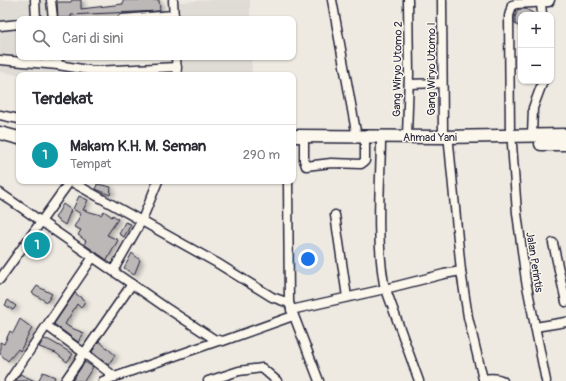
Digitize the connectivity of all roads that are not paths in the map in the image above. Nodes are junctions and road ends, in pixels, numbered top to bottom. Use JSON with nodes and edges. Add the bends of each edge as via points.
{"nodes":[{"id":1,"x":35,"y":0,"type":"edge"},
{"id":2,"x":51,"y":0,"type":"edge"},
{"id":3,"x":173,"y":0,"type":"edge"},
{"id":4,"x":332,"y":0,"type":"edge"},
{"id":5,"x":408,"y":0,"type":"edge"},
{"id":6,"x":442,"y":0,"type":"edge"},
{"id":7,"x":550,"y":0,"type":"edge"},
{"id":8,"x":541,"y":3,"type":"junction"},
{"id":9,"x":542,"y":12,"type":"edge"},
{"id":10,"x":36,"y":16,"type":"edge"},
{"id":11,"x":53,"y":16,"type":"edge"},
{"id":12,"x":174,"y":16,"type":"edge"},
{"id":13,"x":16,"y":24,"type":"edge"},
{"id":14,"x":0,"y":26,"type":"edge"},
{"id":15,"x":0,"y":60,"type":"edge"},
{"id":16,"x":34,"y":60,"type":"edge"},
{"id":17,"x":176,"y":60,"type":"edge"},
{"id":18,"x":57,"y":61,"type":"edge"},
{"id":19,"x":177,"y":71,"type":"edge"},
{"id":20,"x":90,"y":72,"type":"edge"},
{"id":21,"x":135,"y":72,"type":"edge"},
{"id":22,"x":442,"y":83,"type":"junction"},
{"id":23,"x":409,"y":84,"type":"junction"},
{"id":24,"x":542,"y":84,"type":"edge"},
{"id":25,"x":0,"y":115,"type":"edge"},
{"id":26,"x":16,"y":118,"type":"edge"},
{"id":27,"x":0,"y":125,"type":"edge"},
{"id":28,"x":16,"y":129,"type":"edge"},
{"id":29,"x":0,"y":133,"type":"edge"},
{"id":30,"x":296,"y":136,"type":"edge"},
{"id":31,"x":16,"y":137,"type":"edge"},
{"id":32,"x":406,"y":137,"type":"junction"},
{"id":33,"x":363,"y":139,"type":"junction"},
{"id":34,"x":539,"y":139,"type":"junction"},
{"id":35,"x":561,"y":139,"type":"edge"},
{"id":36,"x":511,"y":140,"type":"junction"},
{"id":37,"x":446,"y":141,"type":"junction"},
{"id":38,"x":298,"y":143,"type":"edge"},
{"id":39,"x":381,"y":143,"type":"junction"},
{"id":40,"x":68,"y":184,"type":"edge"},
{"id":41,"x":76,"y":184,"type":"edge"},
{"id":42,"x":157,"y":184,"type":"edge"},
{"id":43,"x":288,"y":184,"type":"edge"},
{"id":44,"x":0,"y":193,"type":"edge"},
{"id":45,"x":335,"y":215,"type":"dead end"},
{"id":46,"x":142,"y":220,"type":"junction"},
{"id":47,"x":41,"y":221,"type":"junction"},
{"id":48,"x":553,"y":243,"type":"dead end"},
{"id":49,"x":93,"y":257,"type":"junction"},
{"id":50,"x":113,"y":271,"type":"junction"},
{"id":51,"x":461,"y":271,"type":"junction"},
{"id":52,"x":0,"y":279,"type":"edge"},
{"id":53,"x":132,"y":284,"type":"junction"},
{"id":54,"x":385,"y":288,"type":"junction"},
{"id":55,"x":347,"y":297,"type":"junction"},
{"id":56,"x":566,"y":302,"type":"edge"},
{"id":57,"x":291,"y":310,"type":"junction"},
{"id":58,"x":566,"y":322,"type":"edge"},
{"id":59,"x":46,"y":326,"type":"junction"},
{"id":60,"x":535,"y":327,"type":"junction"},
{"id":61,"x":218,"y":341,"type":"junction"},
{"id":62,"x":84,"y":353,"type":"junction"},
{"id":63,"x":115,"y":377,"type":"junction"},
{"id":64,"x":480,"y":380,"type":"edge"},
{"id":65,"x":9,"y":381,"type":"edge"},
{"id":66,"x":65,"y":381,"type":"edge"},
{"id":67,"x":103,"y":381,"type":"edge"},
{"id":68,"x":208,"y":381,"type":"edge"},
{"id":69,"x":277,"y":381,"type":"edge"},
{"id":70,"x":319,"y":381,"type":"edge"},
{"id":71,"x":419,"y":381,"type":"edge"},
{"id":72,"x":503,"y":381,"type":"edge"},
{"id":73,"x":546,"y":381,"type":"edge"}],
"edges":[{"from":1,"to":10,"type":"street"},
{"from":2,"to":11,"type":"street"},
{"from":3,"to":12,"type":"street"},
{"from":4,"to":33,"type":"street"},
{"from":5,"to":23,"type":"street","name":"Gang Wiryo Utomo 2"},
{"from":6,"to":22,"type":"street","name":"Gang Wiryo Utomo I"},
{"from":7,"to":8,"type":"street","name":"Jalan Perintis"},
{"from":8,"to":9,"type":"street"},
{"from":8,"to":36,"type":"street","name":"Jalan Perintis","via":[[516,4],[512,5],[510,10]]},
{"from":13,"to":14,"type":"street"},
{"from":15,"to":16,"type":"street"},
{"from":16,"to":18,"type":"street"},
{"from":17,"to":19,"type":"street"},
{"from":18,"to":20,"type":"street"},
{"from":19,"to":21,"type":"street"},
{"from":22,"to":23,"type":"street"},
{"from":22,"to":37,"type":"street","name":"Gang Wiryo Utomo I"},
{"from":23,"to":32,"type":"street","name":"Gang Wiryo Utomo 2"},
{"from":24,"to":34,"type":"street","via":[[533,108]]},
{"from":25,"to":26,"type":"street"},
{"from":27,"to":28,"type":"highway"},
{"from":29,"to":31,"type":"highway"},
{"from":30,"to":33,"type":"highway","name":"Ahmad Yani"},
{"from":32,"to":33,"type":"highway","name":"Ahmad Yani"},
{"from":32,"to":37,"type":"highway","name":"Ahmad Yani"},
{"from":33,"to":38,"type":"highway"},
{"from":33,"to":38,"type":"street","via":[[366,154],[364,163],[361,164],[331,163],[306,166]]},
{"from":33,"to":39,"type":"highway"},
{"from":34,"to":35,"type":"highway"},
{"from":34,"to":36,"type":"highway"},
{"from":36,"to":37,"type":"highway"},
{"from":36,"to":60,"type":"street","name":"Jalan Perintis","via":[[521,249]]},
{"from":37,"to":39,"type":"highway"},
{"from":37,"to":51,"type":"street","name":"Gang Wiryo Utomo I"},
{"from":39,"to":54,"type":"street","via":[[380,237]]},
{"from":40,"to":47,"type":"street"},
{"from":41,"to":46,"type":"street"},
{"from":42,"to":46,"type":"street"},
{"from":43,"to":57,"type":"street"},
{"from":44,"to":47,"type":"street"},
{"from":45,"to":55,"type":"street"},
{"from":46,"to":50,"type":"street"},
{"from":46,"to":57,"type":"street","via":[[217,262]]},
{"from":47,"to":49,"type":"street"},
{"from":47,"to":52,"type":"street"},
{"from":48,"to":56,"type":"street"},
{"from":49,"to":50,"type":"street"},
{"from":49,"to":59,"type":"street"},
{"from":50,"to":53,"type":"street"},
{"from":51,"to":54,"type":"street"},
{"from":51,"to":64,"type":"street","name":"Gang Wiryo Utomo I"},
{"from":53,"to":61,"type":"street"},
{"from":53,"to":62,"type":"street"},
{"from":54,"to":55,"type":"street"},
{"from":54,"to":71,"type":"street"},
{"from":55,"to":57,"type":"street"},
{"from":57,"to":61,"type":"street"},
{"from":57,"to":70,"type":"street"},
{"from":58,"to":60,"type":"street"},
{"from":59,"to":62,"type":"street"},
{"from":59,"to":65,"type":"street"},
{"from":60,"to":73,"type":"street","name":"Jalan Perintis"},
{"from":61,"to":63,"type":"street"},
{"from":62,"to":63,"type":"street"},
{"from":62,"to":66,"type":"street"},
{"from":63,"to":67,"type":"street"},
{"from":64,"to":72,"type":"street","via":[[494,378]]},
{"from":68,"to":69,"type":"street","via":[[239,371],[262,368]]}]}
